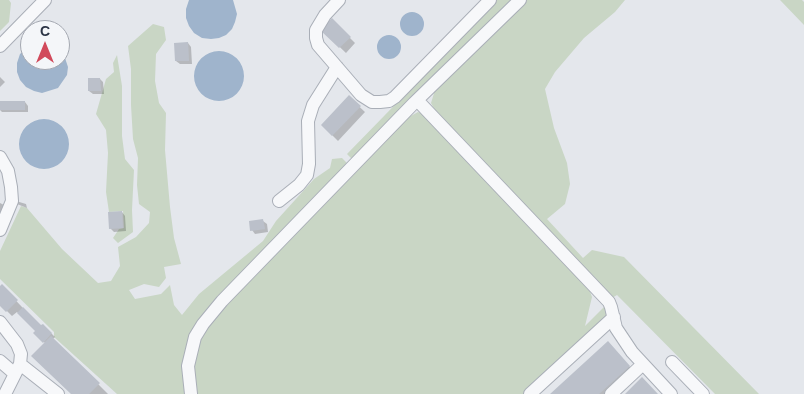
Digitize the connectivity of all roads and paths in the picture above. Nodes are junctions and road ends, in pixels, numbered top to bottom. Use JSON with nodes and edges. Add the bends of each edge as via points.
{"nodes":[{"id":1,"x":45,"y":0,"type":"edge"},
{"id":2,"x":340,"y":0,"type":"edge"},
{"id":3,"x":490,"y":0,"type":"edge"},
{"id":4,"x":520,"y":0,"type":"edge"},
{"id":5,"x":0,"y":46,"type":"edge"},
{"id":6,"x":337,"y":67,"type":"junction"},
{"id":7,"x":417,"y":100,"type":"junction"},
{"id":8,"x":0,"y":157,"type":"edge"},
{"id":9,"x":279,"y":201,"type":"dead end"},
{"id":10,"x":0,"y":230,"type":"edge"},
{"id":11,"x":614,"y":317,"type":"junction"},
{"id":12,"x":0,"y":322,"type":"edge"},
{"id":13,"x":0,"y":361,"type":"edge"},
{"id":14,"x":672,"y":362,"type":"dead end"},
{"id":15,"x":643,"y":364,"type":"junction"},
{"id":16,"x":12,"y":382,"type":"edge"},
{"id":17,"x":58,"y":394,"type":"edge"},
{"id":18,"x":191,"y":394,"type":"edge"},
{"id":19,"x":530,"y":394,"type":"edge"},
{"id":20,"x":611,"y":394,"type":"edge"},
{"id":21,"x":671,"y":394,"type":"edge"},
{"id":22,"x":703,"y":394,"type":"edge"}],
"edges":[{"from":1,"to":5,"type":"street"},
{"from":2,"to":6,"type":"street","via":[[316,30],[318,45]]},
{"from":3,"to":6,"type":"street","via":[[389,101],[372,102],[367,99]]},
{"from":4,"to":7,"type":"street"},
{"from":6,"to":9,"type":"street","via":[[308,121],[307,175]]},
{"from":7,"to":11,"type":"street","via":[[609,302]]},
{"from":7,"to":18,"type":"street","via":[[246,275],[203,324],[190,352]]},
{"from":8,"to":10,"type":"street","via":[[8,171],[12,201]]},
{"from":11,"to":15,"type":"street","via":[[616,328]]},
{"from":11,"to":19,"type":"street"},
{"from":12,"to":16,"type":"street","via":[[21,354]]},
{"from":13,"to":16,"type":"street"},
{"from":14,"to":22,"type":"street"},
{"from":15,"to":20,"type":"street"},
{"from":15,"to":21,"type":"street"},
{"from":16,"to":17,"type":"street"}]}
